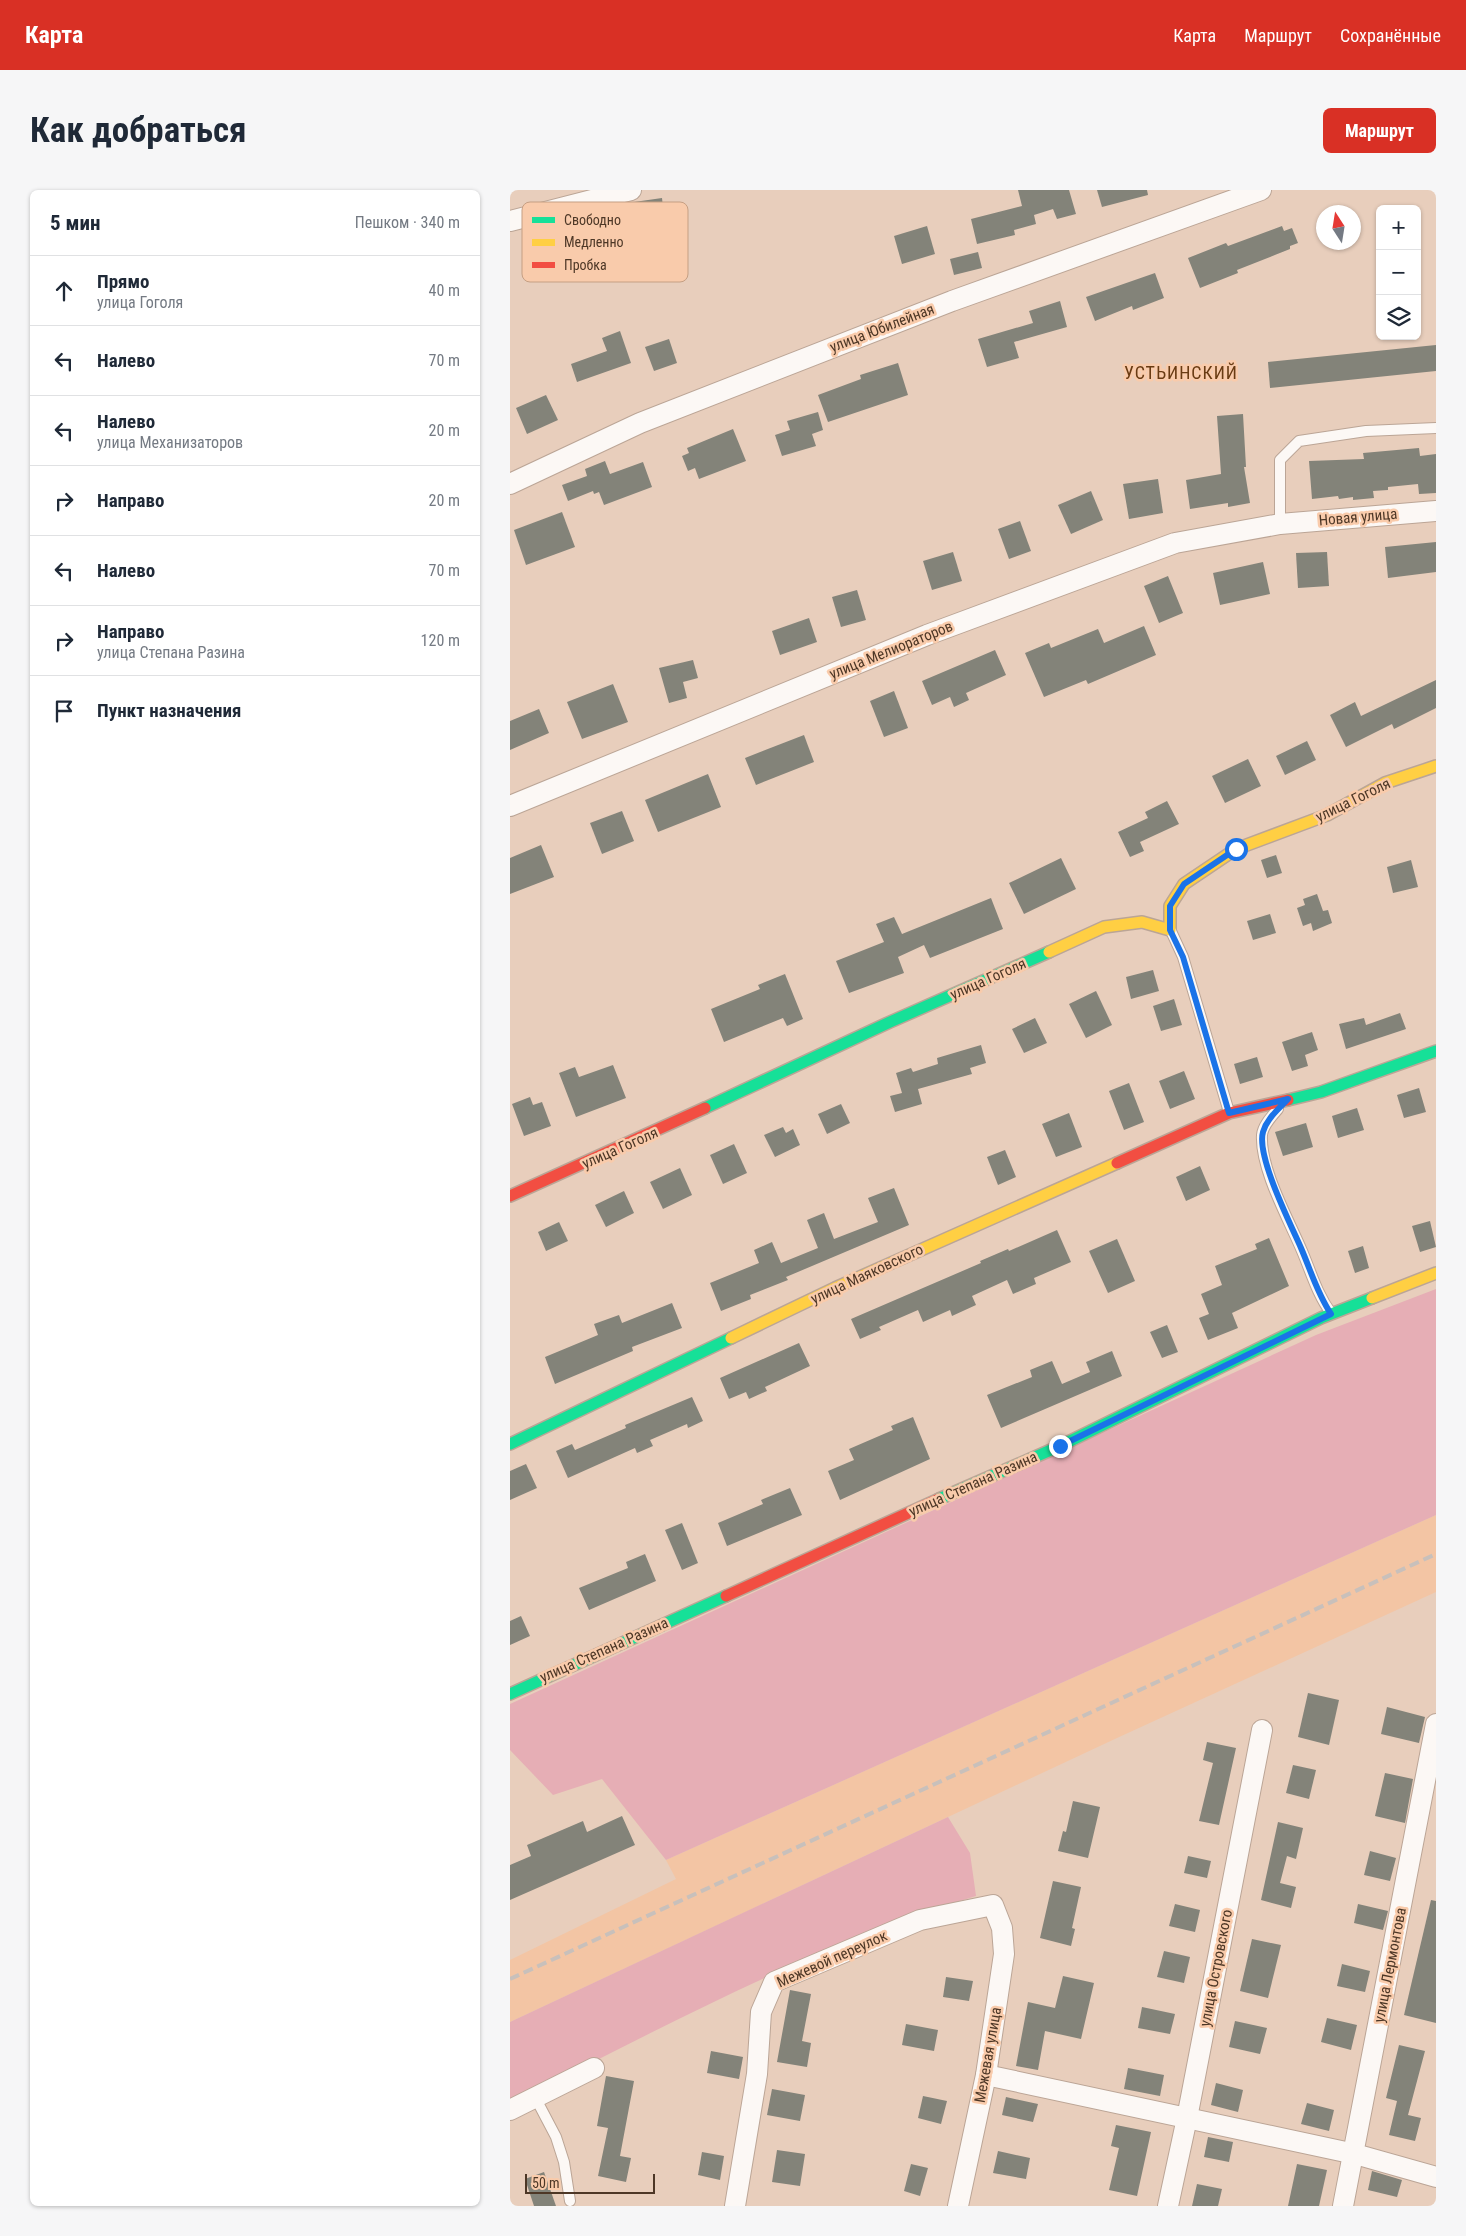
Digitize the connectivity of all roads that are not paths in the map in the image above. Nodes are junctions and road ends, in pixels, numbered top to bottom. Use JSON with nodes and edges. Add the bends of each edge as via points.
{"nodes":[{"id":1,"x":631,"y":190,"type":"edge"},
{"id":2,"x":1261,"y":190,"type":"edge"},
{"id":3,"x":584,"y":202,"type":"edge"},
{"id":4,"x":1436,"y":428,"type":"edge"},
{"id":5,"x":510,"y":484,"type":"edge"},
{"id":6,"x":1436,"y":511,"type":"edge"},
{"id":7,"x":1280,"y":524,"type":"junction"},
{"id":8,"x":1436,"y":766,"type":"edge"},
{"id":9,"x":510,"y":806,"type":"edge"},
{"id":10,"x":1170,"y":930,"type":"junction"},
{"id":11,"x":1436,"y":1051,"type":"edge"},
{"id":12,"x":1288,"y":1099,"type":"junction"},
{"id":13,"x":1229,"y":1113,"type":"junction"},
{"id":14,"x":510,"y":1196,"type":"edge"},
{"id":15,"x":1436,"y":1273,"type":"edge"},
{"id":16,"x":1331,"y":1314,"type":"junction"},
{"id":17,"x":510,"y":1444,"type":"edge"},
{"id":18,"x":510,"y":1694,"type":"edge"},
{"id":19,"x":1436,"y":1724,"type":"edge"},
{"id":20,"x":1262,"y":1730,"type":"dead end"},
{"id":21,"x":992,"y":1904,"type":"joint"},
{"id":22,"x":594,"y":2068,"type":"dead end"},
{"id":23,"x":986,"y":2075,"type":"junction"},
{"id":24,"x":535,"y":2098,"type":"junction"},
{"id":25,"x":510,"y":2110,"type":"edge"},
{"id":26,"x":1187,"y":2118,"type":"junction"},
{"id":27,"x":1354,"y":2154,"type":"junction"},
{"id":28,"x":1436,"y":2177,"type":"edge"},
{"id":29,"x":570,"y":2201,"type":"dead end"},
{"id":30,"x":735,"y":2206,"type":"edge"},
{"id":31,"x":958,"y":2206,"type":"edge"},
{"id":32,"x":1168,"y":2206,"type":"edge"},
{"id":33,"x":1343,"y":2206,"type":"edge"}],
"edges":[{"from":1,"to":3,"type":"street"},
{"from":2,"to":5,"type":"street","name":"улица Юбилейная","via":[[952,301],[649,419]]},
{"from":4,"to":7,"type":"lane","via":[[1366,431],[1300,441],[1280,460]]},
{"from":6,"to":7,"type":"street","name":"Новая улица"},
{"from":7,"to":9,"type":"street","name":"улица Мелиораторов","via":[[1175,543],[927,635]]},
{"from":8,"to":10,"type":"street","name":"улица Гоголя","via":[[1385,782],[1327,815],[1236,849],[1184,884],[1170,906]]},
{"from":10,"to":13,"type":"lane","via":[[1183,957]]},
{"from":10,"to":14,"type":"street","name":"улица Гоголя","via":[[1142,922],[1104,927]]},
{"from":11,"to":12,"type":"street","name":"улица Маяковского","via":[[1321,1092]]},
{"from":12,"to":13,"type":"street","name":"улица Маяковского"},
{"from":12,"to":16,"type":"lane","via":[[1269,1119],[1262,1134],[1266,1158],[1278,1199],[1320,1298]]},
{"from":13,"to":17,"type":"street","name":"улица Маяковского","via":[[835,1288]]},
{"from":15,"to":16,"type":"street","name":"улица Степана Разина"},
{"from":16,"to":18,"type":"street","name":"улица Степана Разина","via":[[1060,1446]]},
{"from":19,"to":27,"type":"street","name":"улица Лермонтова"},
{"from":20,"to":26,"type":"street","name":"улица Островского"},
{"from":21,"to":23,"type":"street","name":"Межевая улица","via":[[1002,1928],[1004,1954]]},
{"from":21,"to":30,"type":"street","name":"Межевой переулок","via":[[920,1920],[774,1982],[761,2012],[758,2074]]},
{"from":22,"to":24,"type":"street"},
{"from":23,"to":26,"type":"street"},
{"from":23,"to":31,"type":"street","name":"Межевая улица"},
{"from":24,"to":25,"type":"street"},
{"from":24,"to":29,"type":"lane","via":[[556,2137]]},
{"from":26,"to":27,"type":"street"},
{"from":26,"to":32,"type":"street","name":"улица Островского"},
{"from":27,"to":28,"type":"street"},
{"from":27,"to":33,"type":"street","name":"улица Лермонтова"}]}
